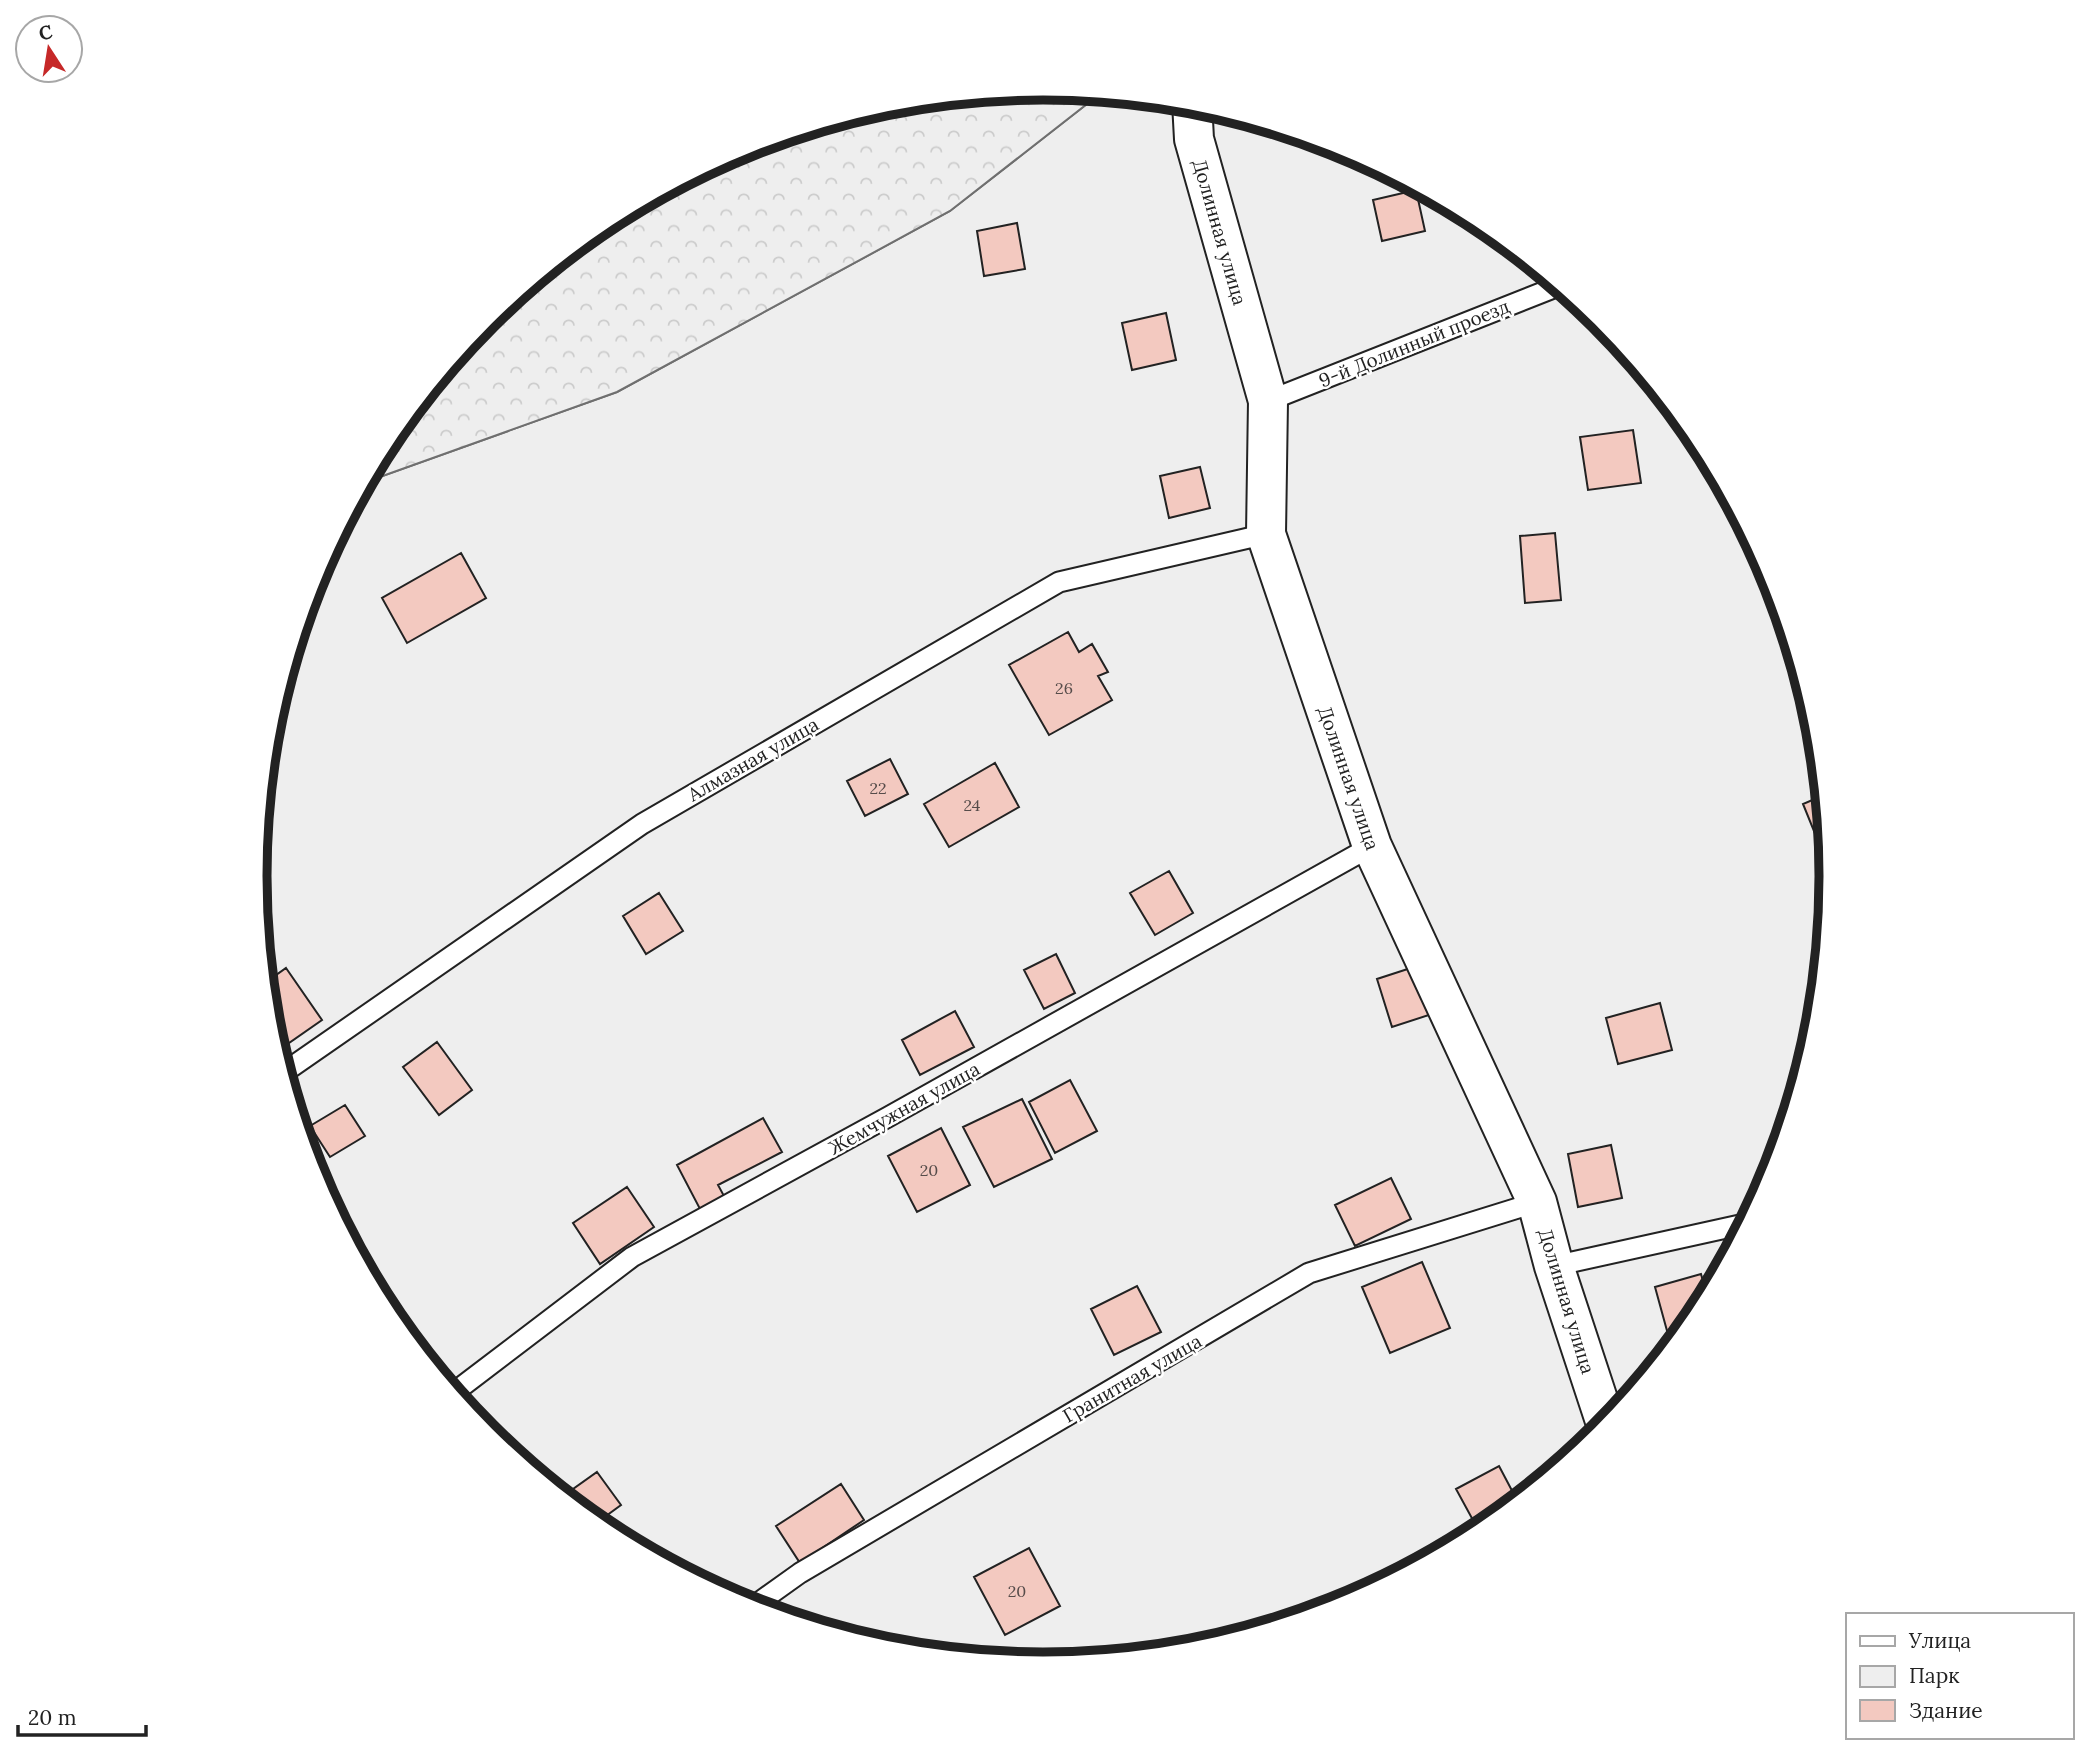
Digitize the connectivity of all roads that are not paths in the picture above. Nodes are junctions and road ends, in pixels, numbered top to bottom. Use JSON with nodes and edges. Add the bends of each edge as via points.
{"nodes":[{"id":1,"x":1193,"y":115,"type":"edge"},
{"id":2,"x":1551,"y":289,"type":"edge"},
{"id":3,"x":1268,"y":401,"type":"junction"},
{"id":4,"x":1266,"y":534,"type":"junction"},
{"id":5,"x":1372,"y":846,"type":"junction"},
{"id":6,"x":291,"y":1068,"type":"edge"},
{"id":7,"x":1537,"y":1202,"type":"junction"},
{"id":8,"x":1737,"y":1226,"type":"edge"},
{"id":9,"x":1554,"y":1266,"type":"junction"},
{"id":10,"x":459,"y":1388,"type":"edge"},
{"id":11,"x":1603,"y":1415,"type":"edge"},
{"id":12,"x":762,"y":1600,"type":"edge"}],
"edges":[{"from":1,"to":3,"type":"street","name":"Долинная улица","via":[[1194,139]]},
{"from":2,"to":3,"type":"lane","name":"9-й Долинный проезд"},
{"from":3,"to":4,"type":"street","name":"Долинная улица"},
{"from":4,"to":5,"type":"street","name":"Долинная улица"},
{"from":4,"to":6,"type":"lane","name":"Алмазная улица","via":[[1059,582],[642,824]]},
{"from":5,"to":7,"type":"street","name":"Долинная улица"},
{"from":5,"to":10,"type":"lane","name":"Жемчужная улица","via":[[632,1257]]},
{"from":7,"to":9,"type":"street","name":"Долинная улица"},
{"from":7,"to":12,"type":"lane","name":"Гранитная улица","via":[[1309,1273],[800,1573]]},
{"from":8,"to":9,"type":"lane"},
{"from":9,"to":11,"type":"street","name":"Долинная улица"}]}
